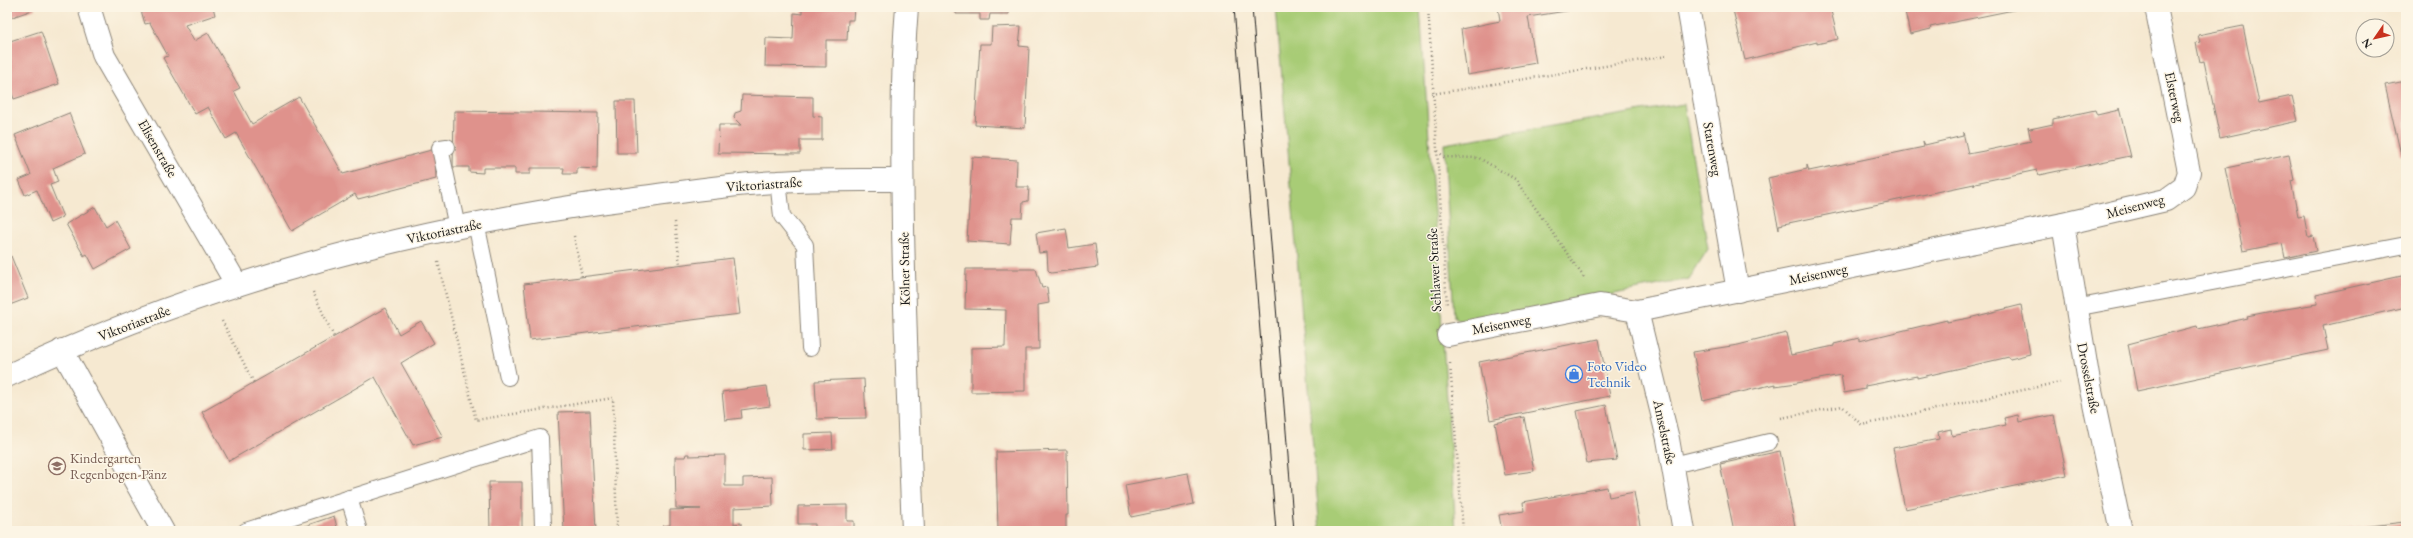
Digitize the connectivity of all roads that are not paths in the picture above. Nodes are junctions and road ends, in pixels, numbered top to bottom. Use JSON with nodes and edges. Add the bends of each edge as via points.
{"nodes":[{"id":1,"x":88,"y":7,"type":"edge"},
{"id":2,"x":907,"y":7,"type":"edge"},
{"id":3,"x":1688,"y":7,"type":"edge"},
{"id":4,"x":2156,"y":7,"type":"edge"},
{"id":5,"x":447,"y":147,"type":"dead end"},
{"id":6,"x":902,"y":180,"type":"junction"},
{"id":7,"x":778,"y":182,"type":"junction"},
{"id":8,"x":2184,"y":187,"type":"joint"},
{"id":9,"x":2063,"y":224,"type":"junction"},
{"id":10,"x":466,"y":225,"type":"junction"},
{"id":11,"x":2406,"y":245,"type":"edge"},
{"id":12,"x":237,"y":285,"type":"junction"},
{"id":13,"x":1738,"y":290,"type":"junction"},
{"id":14,"x":2075,"y":308,"type":"junction"},
{"id":15,"x":1637,"y":311,"type":"junction"},
{"id":16,"x":1448,"y":335,"type":"road end"},
{"id":17,"x":810,"y":348,"type":"dead end"},
{"id":18,"x":62,"y":350,"type":"junction"},
{"id":19,"x":7,"y":376,"type":"edge"},
{"id":20,"x":508,"y":376,"type":"dead end"},
{"id":21,"x":1769,"y":442,"type":"dead end"},
{"id":22,"x":1673,"y":465,"type":"junction"},
{"id":23,"x":349,"y":498,"type":"junction"},
{"id":24,"x":543,"y":526,"type":"dead end"},
{"id":25,"x":163,"y":531,"type":"edge"},
{"id":26,"x":246,"y":531,"type":"edge"},
{"id":27,"x":359,"y":531,"type":"edge"},
{"id":28,"x":913,"y":531,"type":"edge"},
{"id":29,"x":1684,"y":531,"type":"edge"},
{"id":30,"x":2121,"y":531,"type":"edge"}],
"edges":[{"from":1,"to":12,"type":"street","name":"Elisenstraße","via":[[104,56]]},
{"from":2,"to":6,"type":"street","name":"Kölner Straße"},
{"from":3,"to":13,"type":"street","name":"Starenweg"},
{"from":4,"to":8,"type":"street","name":"Elsterweg","via":[[2188,161],[2189,172]]},
{"from":5,"to":10,"type":"lane","via":[[440,148]]},
{"from":6,"to":7,"type":"street","name":"Viktoriastraße"},
{"from":6,"to":28,"type":"street","name":"Kölner Straße","via":[[904,319]]},
{"from":7,"to":10,"type":"street","name":"Viktoriastraße","via":[[568,206]]},
{"from":7,"to":17,"type":"lane","via":[[782,216],[805,246]]},
{"from":8,"to":9,"type":"street","name":"Meisenweg","via":[[2166,200]]},
{"from":9,"to":13,"type":"street","name":"Meisenweg"},
{"from":9,"to":14,"type":"street","name":"Drosselstraße"},
{"from":10,"to":12,"type":"street","name":"Viktoriastraße"},
{"from":10,"to":20,"type":"lane"},
{"from":11,"to":14,"type":"lane"},
{"from":12,"to":18,"type":"street","name":"Viktoriastraße"},
{"from":13,"to":15,"type":"street","name":"Meisenweg"},
{"from":14,"to":30,"type":"street","name":"Drosselstraße"},
{"from":15,"to":16,"type":"street","name":"Meisenweg","via":[[1600,304]]},
{"from":15,"to":22,"type":"street","name":"Amselstraße"},
{"from":18,"to":19,"type":"street","name":"Viktoriastraße"},
{"from":18,"to":25,"type":"street"},
{"from":21,"to":22,"type":"lane"},
{"from":22,"to":29,"type":"street","name":"Amselstraße"},
{"from":23,"to":24,"type":"lane","via":[[540,438]]},
{"from":23,"to":26,"type":"lane"},
{"from":23,"to":27,"type":"lane"}]}
